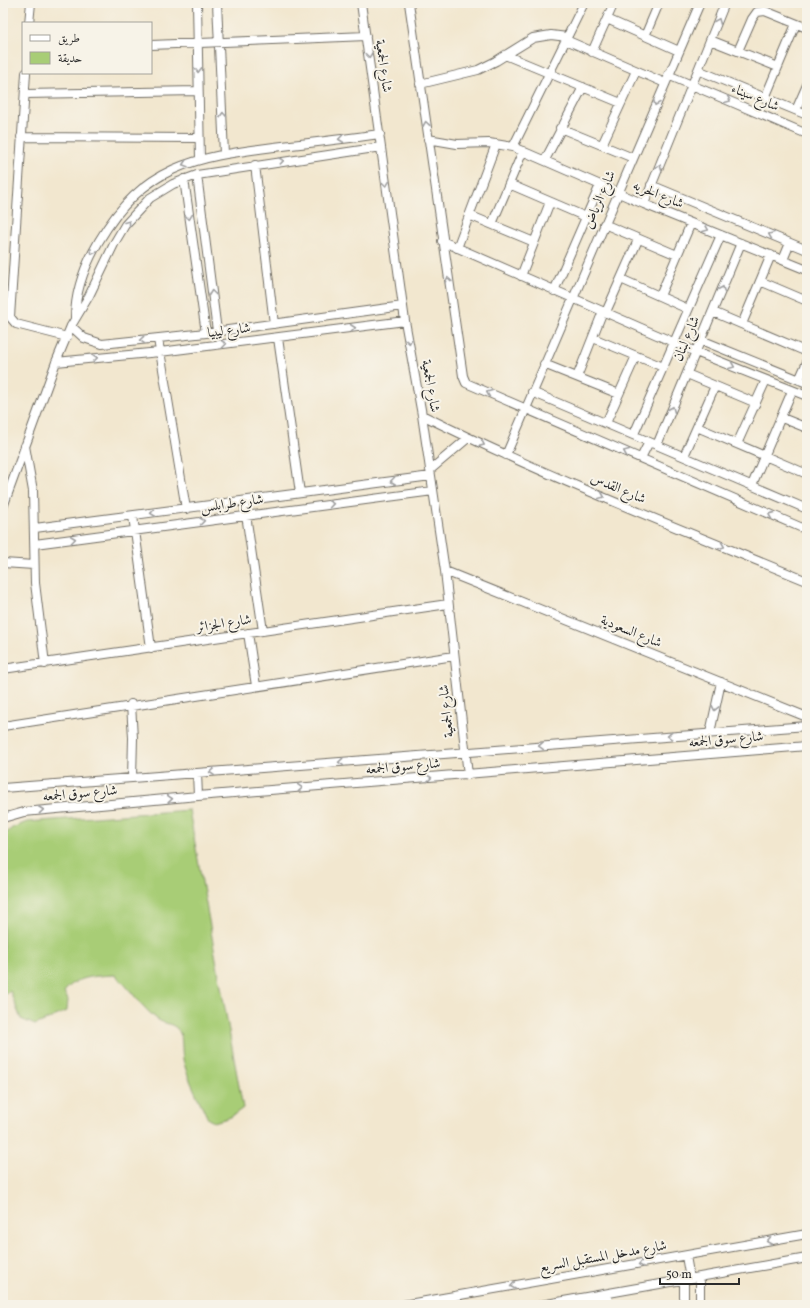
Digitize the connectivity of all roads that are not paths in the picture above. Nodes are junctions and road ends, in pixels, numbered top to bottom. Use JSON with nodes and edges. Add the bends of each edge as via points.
{"nodes":[{"id":1,"x":31,"y":3,"type":"edge"},
{"id":2,"x":197,"y":3,"type":"edge"},
{"id":3,"x":217,"y":3,"type":"edge"},
{"id":4,"x":361,"y":3,"type":"edge"},
{"id":5,"x":409,"y":3,"type":"edge"},
{"id":6,"x":584,"y":3,"type":"edge"},
{"id":7,"x":614,"y":3,"type":"edge"},
{"id":8,"x":659,"y":3,"type":"edge"},
{"id":9,"x":700,"y":3,"type":"edge"},
{"id":10,"x":725,"y":3,"type":"edge"},
{"id":11,"x":607,"y":19,"type":"junction"},
{"id":12,"x":29,"y":22,"type":"edge"},
{"id":13,"x":796,"y":24,"type":"junction"},
{"id":14,"x":807,"y":28,"type":"edge"},
{"id":15,"x":366,"y":36,"type":"junction"},
{"id":16,"x":645,"y":36,"type":"junction"},
{"id":17,"x":566,"y":38,"type":"junction"},
{"id":18,"x":710,"y":40,"type":"junction"},
{"id":19,"x":219,"y":42,"type":"junction"},
{"id":20,"x":198,"y":43,"type":"junction"},
{"id":21,"x":152,"y":45,"type":"edge"},
{"id":22,"x":679,"y":51,"type":"junction"},
{"id":23,"x":738,"y":51,"type":"junction"},
{"id":24,"x":592,"y":52,"type":"junction"},
{"id":25,"x":505,"y":55,"type":"junction"},
{"id":26,"x":778,"y":67,"type":"junction"},
{"id":27,"x":698,"y":70,"type":"junction"},
{"id":28,"x":636,"y":71,"type":"junction"},
{"id":29,"x":549,"y":73,"type":"junction"},
{"id":30,"x":26,"y":74,"type":"edge"},
{"id":31,"x":668,"y":75,"type":"junction"},
{"id":32,"x":664,"y":83,"type":"junction"},
{"id":33,"x":420,"y":84,"type":"junction"},
{"id":34,"x":692,"y":85,"type":"junction"},
{"id":35,"x":807,"y":85,"type":"edge"},
{"id":36,"x":583,"y":87,"type":"junction"},
{"id":37,"x":198,"y":91,"type":"junction"},
{"id":38,"x":25,"y":94,"type":"junction"},
{"id":39,"x":766,"y":98,"type":"junction"},
{"id":40,"x":621,"y":103,"type":"junction"},
{"id":41,"x":796,"y":110,"type":"junction"},
{"id":42,"x":807,"y":115,"type":"edge"},
{"id":43,"x":560,"y":128,"type":"junction"},
{"id":44,"x":380,"y":134,"type":"junction"},
{"id":45,"x":807,"y":134,"type":"edge"},
{"id":46,"x":21,"y":137,"type":"junction"},
{"id":47,"x":200,"y":138,"type":"junction"},
{"id":48,"x":428,"y":139,"type":"junction"},
{"id":49,"x":496,"y":144,"type":"junction"},
{"id":50,"x":602,"y":145,"type":"junction"},
{"id":51,"x":381,"y":147,"type":"junction"},
{"id":52,"x":513,"y":147,"type":"junction"},
{"id":53,"x":523,"y":151,"type":"junction"},
{"id":54,"x":234,"y":152,"type":"junction"},
{"id":55,"x":224,"y":154,"type":"junction"},
{"id":56,"x":633,"y":158,"type":"junction"},
{"id":57,"x":200,"y":159,"type":"junction"},
{"id":58,"x":545,"y":160,"type":"junction"},
{"id":59,"x":255,"y":165,"type":"junction"},
{"id":60,"x":237,"y":167,"type":"junction"},
{"id":61,"x":197,"y":175,"type":"junction"},
{"id":62,"x":184,"y":179,"type":"junction"},
{"id":63,"x":509,"y":184,"type":"junction"},
{"id":64,"x":600,"y":185,"type":"junction"},
{"id":65,"x":651,"y":185,"type":"junction"},
{"id":66,"x":618,"y":192,"type":"junction"},
{"id":67,"x":550,"y":202,"type":"junction"},
{"id":68,"x":644,"y":204,"type":"junction"},
{"id":69,"x":469,"y":215,"type":"junction"},
{"id":70,"x":586,"y":217,"type":"junction"},
{"id":71,"x":691,"y":223,"type":"junction"},
{"id":72,"x":492,"y":224,"type":"junction"},
{"id":73,"x":604,"y":224,"type":"junction"},
{"id":74,"x":103,"y":235,"type":"junction"},
{"id":75,"x":721,"y":235,"type":"junction"},
{"id":76,"x":205,"y":238,"type":"junction"},
{"id":77,"x":193,"y":240,"type":"junction"},
{"id":78,"x":638,"y":240,"type":"junction"},
{"id":79,"x":115,"y":242,"type":"junction"},
{"id":80,"x":442,"y":242,"type":"junction"},
{"id":81,"x":534,"y":242,"type":"junction"},
{"id":82,"x":741,"y":243,"type":"junction"},
{"id":83,"x":790,"y":243,"type":"junction"},
{"id":84,"x":456,"y":248,"type":"junction"},
{"id":85,"x":807,"y":250,"type":"edge"},
{"id":86,"x":677,"y":255,"type":"junction"},
{"id":87,"x":771,"y":255,"type":"junction"},
{"id":88,"x":783,"y":260,"type":"junction"},
{"id":89,"x":807,"y":270,"type":"edge"},
{"id":90,"x":521,"y":276,"type":"junction"},
{"id":91,"x":621,"y":279,"type":"junction"},
{"id":92,"x":760,"y":281,"type":"junction"},
{"id":93,"x":554,"y":291,"type":"junction"},
{"id":94,"x":660,"y":296,"type":"junction"},
{"id":95,"x":572,"y":298,"type":"junction"},
{"id":96,"x":807,"y":301,"type":"edge"},
{"id":97,"x":403,"y":306,"type":"junction"},
{"id":98,"x":688,"y":309,"type":"junction"},
{"id":99,"x":605,"y":312,"type":"junction"},
{"id":100,"x":713,"y":312,"type":"junction"},
{"id":101,"x":75,"y":318,"type":"junction"},
{"id":102,"x":299,"y":321,"type":"junction"},
{"id":103,"x":405,"y":321,"type":"junction"},
{"id":104,"x":274,"y":324,"type":"junction"},
{"id":105,"x":742,"y":324,"type":"junction"},
{"id":106,"x":71,"y":326,"type":"junction"},
{"id":107,"x":217,"y":331,"type":"junction"},
{"id":108,"x":206,"y":333,"type":"junction"},
{"id":109,"x":300,"y":335,"type":"junction"},
{"id":110,"x":67,"y":337,"type":"junction"},
{"id":111,"x":278,"y":338,"type":"junction"},
{"id":112,"x":593,"y":338,"type":"junction"},
{"id":113,"x":158,"y":339,"type":"junction"},
{"id":114,"x":701,"y":340,"type":"junction"},
{"id":115,"x":674,"y":342,"type":"junction"},
{"id":116,"x":160,"y":352,"type":"junction"},
{"id":117,"x":696,"y":352,"type":"junction"},
{"id":118,"x":807,"y":352,"type":"edge"},
{"id":119,"x":636,"y":356,"type":"junction"},
{"id":120,"x":56,"y":362,"type":"junction"},
{"id":121,"x":807,"y":362,"type":"edge"},
{"id":122,"x":544,"y":364,"type":"junction"},
{"id":123,"x":663,"y":367,"type":"junction"},
{"id":124,"x":687,"y":374,"type":"junction"},
{"id":125,"x":577,"y":377,"type":"junction"},
{"id":126,"x":766,"y":380,"type":"junction"},
{"id":127,"x":803,"y":381,"type":"edge"},
{"id":128,"x":715,"y":386,"type":"junction"},
{"id":129,"x":792,"y":391,"type":"junction"},
{"id":130,"x":532,"y":392,"type":"junction"},
{"id":131,"x":619,"y":394,"type":"junction"},
{"id":132,"x":807,"y":396,"type":"edge"},
{"id":133,"x":756,"y":403,"type":"junction"},
{"id":134,"x":525,"y":408,"type":"junction"},
{"id":135,"x":422,"y":415,"type":"junction"},
{"id":136,"x":782,"y":418,"type":"junction"},
{"id":137,"x":606,"y":423,"type":"junction"},
{"id":138,"x":697,"y":427,"type":"junction"},
{"id":139,"x":807,"y":428,"type":"edge"},
{"id":140,"x":634,"y":434,"type":"junction"},
{"id":141,"x":468,"y":438,"type":"junction"},
{"id":142,"x":649,"y":442,"type":"junction"},
{"id":143,"x":737,"y":444,"type":"junction"},
{"id":144,"x":657,"y":445,"type":"junction"},
{"id":145,"x":25,"y":446,"type":"junction"},
{"id":146,"x":506,"y":455,"type":"junction"},
{"id":147,"x":684,"y":456,"type":"junction"},
{"id":148,"x":765,"y":456,"type":"junction"},
{"id":149,"x":641,"y":458,"type":"junction"},
{"id":150,"x":431,"y":473,"type":"junction"},
{"id":151,"x":807,"y":474,"type":"edge"},
{"id":152,"x":366,"y":484,"type":"junction"},
{"id":153,"x":752,"y":486,"type":"junction"},
{"id":154,"x":433,"y":491,"type":"junction"},
{"id":155,"x":300,"y":493,"type":"junction"},
{"id":156,"x":368,"y":499,"type":"junction"},
{"id":157,"x":244,"y":501,"type":"junction"},
{"id":158,"x":3,"y":507,"type":"edge"},
{"id":159,"x":186,"y":509,"type":"junction"},
{"id":160,"x":807,"y":509,"type":"edge"},
{"id":161,"x":133,"y":516,"type":"junction"},
{"id":162,"x":246,"y":516,"type":"junction"},
{"id":163,"x":35,"y":528,"type":"junction"},
{"id":164,"x":135,"y":530,"type":"junction"},
{"id":165,"x":807,"y":530,"type":"edge"},
{"id":166,"x":35,"y":544,"type":"junction"},
{"id":167,"x":3,"y":564,"type":"edge"},
{"id":168,"x":34,"y":565,"type":"junction"},
{"id":169,"x":445,"y":572,"type":"junction"},
{"id":170,"x":807,"y":581,"type":"edge"},
{"id":171,"x":448,"y":604,"type":"junction"},
{"id":172,"x":263,"y":631,"type":"junction"},
{"id":173,"x":248,"y":633,"type":"junction"},
{"id":174,"x":151,"y":648,"type":"junction"},
{"id":175,"x":454,"y":656,"type":"junction"},
{"id":176,"x":45,"y":664,"type":"junction"},
{"id":177,"x":3,"y":670,"type":"edge"},
{"id":178,"x":721,"y":682,"type":"junction"},
{"id":179,"x":256,"y":686,"type":"junction"},
{"id":180,"x":131,"y":704,"type":"junction"},
{"id":181,"x":807,"y":717,"type":"edge"},
{"id":182,"x":3,"y":726,"type":"edge"},
{"id":183,"x":807,"y":726,"type":"edge"},
{"id":184,"x":710,"y":733,"type":"junction"},
{"id":185,"x":807,"y":746,"type":"edge"},
{"id":186,"x":465,"y":752,"type":"junction"},
{"id":187,"x":197,"y":773,"type":"junction"},
{"id":188,"x":468,"y":775,"type":"junction"},
{"id":189,"x":132,"y":778,"type":"junction"},
{"id":190,"x":3,"y":788,"type":"edge"},
{"id":191,"x":198,"y":796,"type":"junction"},
{"id":192,"x":3,"y":818,"type":"edge"},
{"id":193,"x":807,"y":1234,"type":"edge"},
{"id":194,"x":686,"y":1256,"type":"junction"},
{"id":195,"x":807,"y":1258,"type":"edge"},
{"id":196,"x":700,"y":1278,"type":"junction"},
{"id":197,"x":687,"y":1280,"type":"junction"},
{"id":198,"x":607,"y":1294,"type":"junction"},
{"id":199,"x":403,"y":1305,"type":"edge"},
{"id":200,"x":540,"y":1305,"type":"edge"},
{"id":201,"x":607,"y":1305,"type":"edge"},
{"id":202,"x":684,"y":1305,"type":"edge"},
{"id":203,"x":700,"y":1305,"type":"edge"}],
"edges":[{"from":1,"to":12,"type":"street"},
{"from":2,"to":20,"type":"street"},
{"from":3,"to":19,"type":"street"},
{"from":4,"to":15,"type":"street","name":"شارع الجمعية"},
{"from":5,"to":33,"type":"street"},
{"from":6,"to":17,"type":"street"},
{"from":7,"to":11,"type":"street"},
{"from":8,"to":16,"type":"street"},
{"from":9,"to":22,"type":"street","name":"شارع الرياض"},
{"from":18,"to":10,"type":"street","one_way":true},
{"from":11,"to":16,"type":"street"},
{"from":11,"to":24,"type":"street"},
{"from":13,"to":14,"type":"street"},
{"from":13,"to":23,"type":"street","via":[[765,11],[757,12]]},
{"from":13,"to":26,"type":"street"},
{"from":15,"to":19,"type":"street"},
{"from":15,"to":44,"type":"street","name":"شارع الجمعية","one_way":true},
{"from":16,"to":22,"type":"street"},
{"from":17,"to":24,"type":"street"},
{"from":17,"to":25,"type":"street","via":[[533,38]]},
{"from":17,"to":29,"type":"street"},
{"from":18,"to":23,"type":"street"},
{"from":18,"to":27,"type":"street"},
{"from":19,"to":20,"type":"street"},
{"from":55,"to":19,"type":"street","one_way":true},
{"from":20,"to":21,"type":"street"},
{"from":20,"to":37,"type":"street","one_way":true},
{"from":22,"to":31,"type":"street","name":"شارع الرياض"},
{"from":23,"to":26,"type":"street"},
{"from":24,"to":28,"type":"street"},
{"from":25,"to":29,"type":"street"},
{"from":25,"to":33,"type":"street","via":[[478,70]]},
{"from":26,"to":39,"type":"street"},
{"from":27,"to":34,"type":"street"},
{"from":27,"to":39,"type":"street","name":"شارع سيناء"},
{"from":28,"to":32,"type":"street"},
{"from":28,"to":40,"type":"street"},
{"from":29,"to":36,"type":"street"},
{"from":29,"to":52,"type":"street"},
{"from":30,"to":38,"type":"street"},
{"from":31,"to":32,"type":"street","name":"شارع الرياض"},
{"from":31,"to":34,"type":"street","name":"شارع سيناء"},
{"from":32,"to":56,"type":"street","name":"شارع الرياض","one_way":true},
{"from":48,"to":33,"type":"street","one_way":true},
{"from":34,"to":45,"type":"street","name":"شارع سيناء","one_way":true},
{"from":65,"to":34,"type":"street","one_way":true},
{"from":35,"to":41,"type":"street"},
{"from":36,"to":40,"type":"street"},
{"from":36,"to":43,"type":"street"},
{"from":37,"to":38,"type":"street"},
{"from":37,"to":47,"type":"street"},
{"from":38,"to":46,"type":"street"},
{"from":39,"to":41,"type":"street","name":"شارع سيناء"},
{"from":40,"to":50,"type":"street"},
{"from":41,"to":42,"type":"street","name":"شارع سيناء"},
{"from":43,"to":50,"type":"street"},
{"from":43,"to":58,"type":"street"},
{"from":44,"to":51,"type":"street","name":"شارع الجمعية"},
{"from":44,"to":54,"type":"street","one_way":true},
{"from":46,"to":47,"type":"street"},
{"from":46,"to":110,"type":"street","via":[[10,317],[16,324]]},
{"from":47,"to":57,"type":"street"},
{"from":48,"to":49,"type":"street","name":"شارع الحريه","via":[[457,144]]},
{"from":48,"to":80,"type":"street"},
{"from":49,"to":52,"type":"street","name":"شارع الحريه"},
{"from":49,"to":69,"type":"street"},
{"from":50,"to":56,"type":"street"},
{"from":59,"to":51,"type":"street","one_way":true},
{"from":51,"to":97,"type":"street","name":"شارع الجمعية","one_way":true},
{"from":52,"to":53,"type":"street","name":"شارع الحريه"},
{"from":53,"to":58,"type":"street","name":"شارع الحريه"},
{"from":53,"to":63,"type":"street"},
{"from":54,"to":55,"type":"street"},
{"from":54,"to":60,"type":"street"},
{"from":55,"to":57,"type":"street"},
{"from":56,"to":66,"type":"street","name":"شارع الرياض"},
{"from":57,"to":74,"type":"street","one_way":true,"via":[[179,166],[145,186],[129,201]]},
{"from":58,"to":64,"type":"street","name":"شارع الحريه"},
{"from":59,"to":60,"type":"street"},
{"from":59,"to":104,"type":"street"},
{"from":60,"to":61,"type":"street"},
{"from":61,"to":62,"type":"street"},
{"from":61,"to":76,"type":"street"},
{"from":62,"to":77,"type":"street","one_way":true},
{"from":79,"to":62,"type":"street","one_way":true,"via":[[139,208],[159,191]]},
{"from":63,"to":67,"type":"street"},
{"from":63,"to":72,"type":"street"},
{"from":64,"to":66,"type":"street","name":"شارع الحريه"},
{"from":64,"to":70,"type":"street"},
{"from":65,"to":68,"type":"street"},
{"from":83,"to":65,"type":"street","name":"شارع الحريه","one_way":true},
{"from":66,"to":68,"type":"street","name":"شارع الحريه"},
{"from":66,"to":73,"type":"street","name":"شارع الرياض"},
{"from":67,"to":70,"type":"street"},
{"from":67,"to":81,"type":"street"},
{"from":68,"to":71,"type":"street","name":"شارع الحريه"},
{"from":69,"to":72,"type":"street"},
{"from":69,"to":84,"type":"street"},
{"from":70,"to":93,"type":"street"},
{"from":71,"to":75,"type":"street","name":"شارع الحريه","one_way":true},
{"from":71,"to":86,"type":"street"},
{"from":72,"to":81,"type":"street"},
{"from":73,"to":78,"type":"street"},
{"from":73,"to":95,"type":"street","name":"شارع الرياض"},
{"from":74,"to":79,"type":"street"},
{"from":74,"to":101,"type":"street","one_way":true,"via":[[81,280]]},
{"from":75,"to":82,"type":"street","name":"شارع الحريه"},
{"from":75,"to":98,"type":"street","name":"شارع لبنان"},
{"from":76,"to":77,"type":"street"},
{"from":107,"to":76,"type":"street","one_way":true},
{"from":77,"to":108,"type":"street"},
{"from":78,"to":86,"type":"street"},
{"from":78,"to":91,"type":"street"},
{"from":79,"to":101,"type":"street","via":[[89,296]]},
{"from":80,"to":84,"type":"street"},
{"from":134,"to":80,"type":"street","one_way":true,"via":[[468,385],[464,380]]},
{"from":81,"to":90,"type":"street"},
{"from":82,"to":87,"type":"street","name":"شارع الحريه"},
{"from":100,"to":82,"type":"street","name":"شارع لبنان","one_way":true},
{"from":83,"to":85,"type":"street","name":"شارع الحريه"},
{"from":83,"to":88,"type":"street"},
{"from":84,"to":90,"type":"street"},
{"from":86,"to":94,"type":"street"},
{"from":87,"to":88,"type":"street","name":"شارع الحريه"},
{"from":87,"to":92,"type":"street"},
{"from":88,"to":89,"type":"street","name":"شارع الحريه"},
{"from":90,"to":93,"type":"street"},
{"from":91,"to":94,"type":"street"},
{"from":91,"to":99,"type":"street"},
{"from":92,"to":96,"type":"street"},
{"from":92,"to":105,"type":"street"},
{"from":93,"to":95,"type":"street"},
{"from":94,"to":98,"type":"street"},
{"from":95,"to":99,"type":"street"},
{"from":95,"to":122,"type":"street","name":"شارع الرياض"},
{"from":97,"to":102,"type":"street","name":"شارع ليبيا"},
{"from":97,"to":103,"type":"street","name":"شارع الجمعية"},
{"from":98,"to":115,"type":"street","name":"شارع لبنان"},
{"from":99,"to":112,"type":"street"},
{"from":99,"to":115,"type":"street"},
{"from":100,"to":105,"type":"street"},
{"from":100,"to":114,"type":"street","name":"شارع لبنان"},
{"from":101,"to":106,"type":"street"},
{"from":102,"to":104,"type":"street","name":"شارع ليبيا"},
{"from":102,"to":109,"type":"street"},
{"from":109,"to":103,"type":"street","name":"شارع ليبيا","one_way":true},
{"from":103,"to":135,"type":"street","name":"شارع الجمعية","one_way":true},
{"from":104,"to":107,"type":"street","name":"شارع ليبيا"},
{"from":105,"to":118,"type":"street"},
{"from":106,"to":110,"type":"street"},
{"from":113,"to":106,"type":"street","name":"شارع ليبيا","one_way":true,"via":[[102,344],[84,338]]},
{"from":107,"to":108,"type":"street","name":"شارع ليبيا"},
{"from":108,"to":113,"type":"street","name":"شارع ليبيا"},
{"from":109,"to":111,"type":"street","name":"شارع ليبيا"},
{"from":110,"to":120,"type":"street"},
{"from":116,"to":111,"type":"street","name":"شارع ليبيا","one_way":true},
{"from":111,"to":155,"type":"street"},
{"from":112,"to":119,"type":"street"},
{"from":112,"to":125,"type":"street"},
{"from":113,"to":116,"type":"street"},
{"from":114,"to":117,"type":"street","name":"شارع لبنان"},
{"from":114,"to":127,"type":"street"},
{"from":115,"to":117,"type":"street"},
{"from":115,"to":123,"type":"street","name":"شارع لبنان"},
{"from":120,"to":116,"type":"street","name":"شارع ليبيا","one_way":true},
{"from":116,"to":159,"type":"street"},
{"from":117,"to":124,"type":"street","name":"شارع لبنان"},
{"from":117,"to":126,"type":"street","one_way":true},
{"from":119,"to":123,"type":"street"},
{"from":119,"to":131,"type":"street"},
{"from":120,"to":145,"type":"street"},
{"from":121,"to":127,"type":"street"},
{"from":122,"to":125,"type":"street"},
{"from":122,"to":130,"type":"street","name":"شارع الرياض"},
{"from":123,"to":140,"type":"street","name":"شارع لبنان"},
{"from":124,"to":128,"type":"street"},
{"from":144,"to":124,"type":"street","name":"شارع لبنان","one_way":true},
{"from":125,"to":131,"type":"street"},
{"from":126,"to":129,"type":"street"},
{"from":126,"to":133,"type":"street"},
{"from":128,"to":133,"type":"street"},
{"from":128,"to":138,"type":"street"},
{"from":129,"to":132,"type":"street"},
{"from":129,"to":136,"type":"street"},
{"from":130,"to":134,"type":"street","name":"شارع الرياض"},
{"from":130,"to":137,"type":"street"},
{"from":131,"to":137,"type":"street"},
{"from":133,"to":143,"type":"street"},
{"from":134,"to":146,"type":"street","name":"شارع الرياض"},
{"from":149,"to":134,"type":"street","one_way":true},
{"from":135,"to":141,"type":"street","name":"شارع القدس"},
{"from":135,"to":150,"type":"street","name":"شارع الجمعية"},
{"from":136,"to":139,"type":"street"},
{"from":136,"to":148,"type":"street"},
{"from":137,"to":140,"type":"street"},
{"from":138,"to":143,"type":"street"},
{"from":138,"to":147,"type":"street"},
{"from":140,"to":142,"type":"street"},
{"from":141,"to":146,"type":"street","name":"شارع القدس","one_way":true},
{"from":141,"to":150,"type":"street"},
{"from":142,"to":144,"type":"street"},
{"from":142,"to":149,"type":"street"},
{"from":143,"to":148,"type":"street"},
{"from":144,"to":147,"type":"street"},
{"from":145,"to":158,"type":"street"},
{"from":145,"to":163,"type":"street","via":[[32,476]]},
{"from":146,"to":170,"type":"street","name":"شارع القدس","one_way":true},
{"from":147,"to":153,"type":"street"},
{"from":148,"to":151,"type":"street"},
{"from":148,"to":153,"type":"street"},
{"from":165,"to":149,"type":"street","one_way":true},
{"from":150,"to":152,"type":"street","name":"شارع طرابلس","one_way":true},
{"from":150,"to":154,"type":"street","name":"شارع الجمعية"},
{"from":152,"to":155,"type":"street","name":"شارع طرابلس"},
{"from":152,"to":156,"type":"street"},
{"from":153,"to":160,"type":"street"},
{"from":154,"to":156,"type":"street","name":"شارع طرابلس"},
{"from":154,"to":169,"type":"street","name":"شارع الجمعية"},
{"from":155,"to":157,"type":"street","name":"شارع طرابلس"},
{"from":162,"to":156,"type":"street","name":"شارع طرابلس","one_way":true},
{"from":157,"to":159,"type":"street","name":"شارع طرابلس"},
{"from":157,"to":162,"type":"street"},
{"from":159,"to":161,"type":"street","name":"شارع طرابلس","one_way":true},
{"from":161,"to":163,"type":"street","name":"شارع طرابلس"},
{"from":161,"to":164,"type":"street"},
{"from":164,"to":162,"type":"street","name":"شارع طرابلس","one_way":true},
{"from":162,"to":172,"type":"street"},
{"from":163,"to":166,"type":"street"},
{"from":166,"to":164,"type":"street","name":"شارع طرابلس","one_way":true},
{"from":164,"to":174,"type":"street"},
{"from":166,"to":168,"type":"street"},
{"from":167,"to":168,"type":"street"},
{"from":168,"to":176,"type":"street"},
{"from":169,"to":171,"type":"street","name":"شارع الجمعية"},
{"from":169,"to":178,"type":"street","name":"شارع السعودية"},
{"from":171,"to":172,"type":"street","name":"شارع الجزائر"},
{"from":171,"to":175,"type":"street","name":"شارع الجمعية"},
{"from":172,"to":173,"type":"street","name":"شارع الجزائر"},
{"from":173,"to":174,"type":"street","name":"شارع الجزائر"},
{"from":173,"to":179,"type":"street"},
{"from":174,"to":176,"type":"street","name":"شارع الجزائر"},
{"from":175,"to":179,"type":"street"},
{"from":175,"to":186,"type":"street","name":"شارع الجمعية"},
{"from":176,"to":177,"type":"street","name":"شارع الجزائر"},
{"from":178,"to":181,"type":"street","name":"شارع السعودية"},
{"from":178,"to":184,"type":"street","one_way":true},
{"from":179,"to":180,"type":"street"},
{"from":180,"to":182,"type":"street"},
{"from":180,"to":189,"type":"street"},
{"from":183,"to":184,"type":"street","name":"شارع سوق الجمعه"},
{"from":184,"to":186,"type":"street","name":"شارع سوق الجمعه","one_way":true},
{"from":185,"to":188,"type":"street","name":"شارع سوق الجمعه"},
{"from":186,"to":187,"type":"street","name":"شارع سوق الجمعه","one_way":true},
{"from":186,"to":188,"type":"street","name":"شارع الجمعية"},
{"from":187,"to":189,"type":"street","name":"شارع سوق الجمعه"},
{"from":187,"to":191,"type":"street"},
{"from":191,"to":188,"type":"street","name":"شارع سوق الجمعه","one_way":true},
{"from":189,"to":190,"type":"street","name":"شارع سوق الجمعه"},
{"from":192,"to":191,"type":"street","name":"شارع سوق الجمعه","one_way":true,"via":[[24,812]]},
{"from":193,"to":194,"type":"street","name":"شارع مدخل المستقبل السريع","one_way":true},
{"from":194,"to":197,"type":"street"},
{"from":194,"to":199,"type":"street","name":"شارع مدخل المستقبل السريع","one_way":true},
{"from":195,"to":196,"type":"street"},
{"from":196,"to":197,"type":"street"},
{"from":196,"to":203,"type":"street"},
{"from":197,"to":198,"type":"street"},
{"from":197,"to":202,"type":"street"},
{"from":198,"to":200,"type":"street"},
{"from":198,"to":201,"type":"street"}]}
